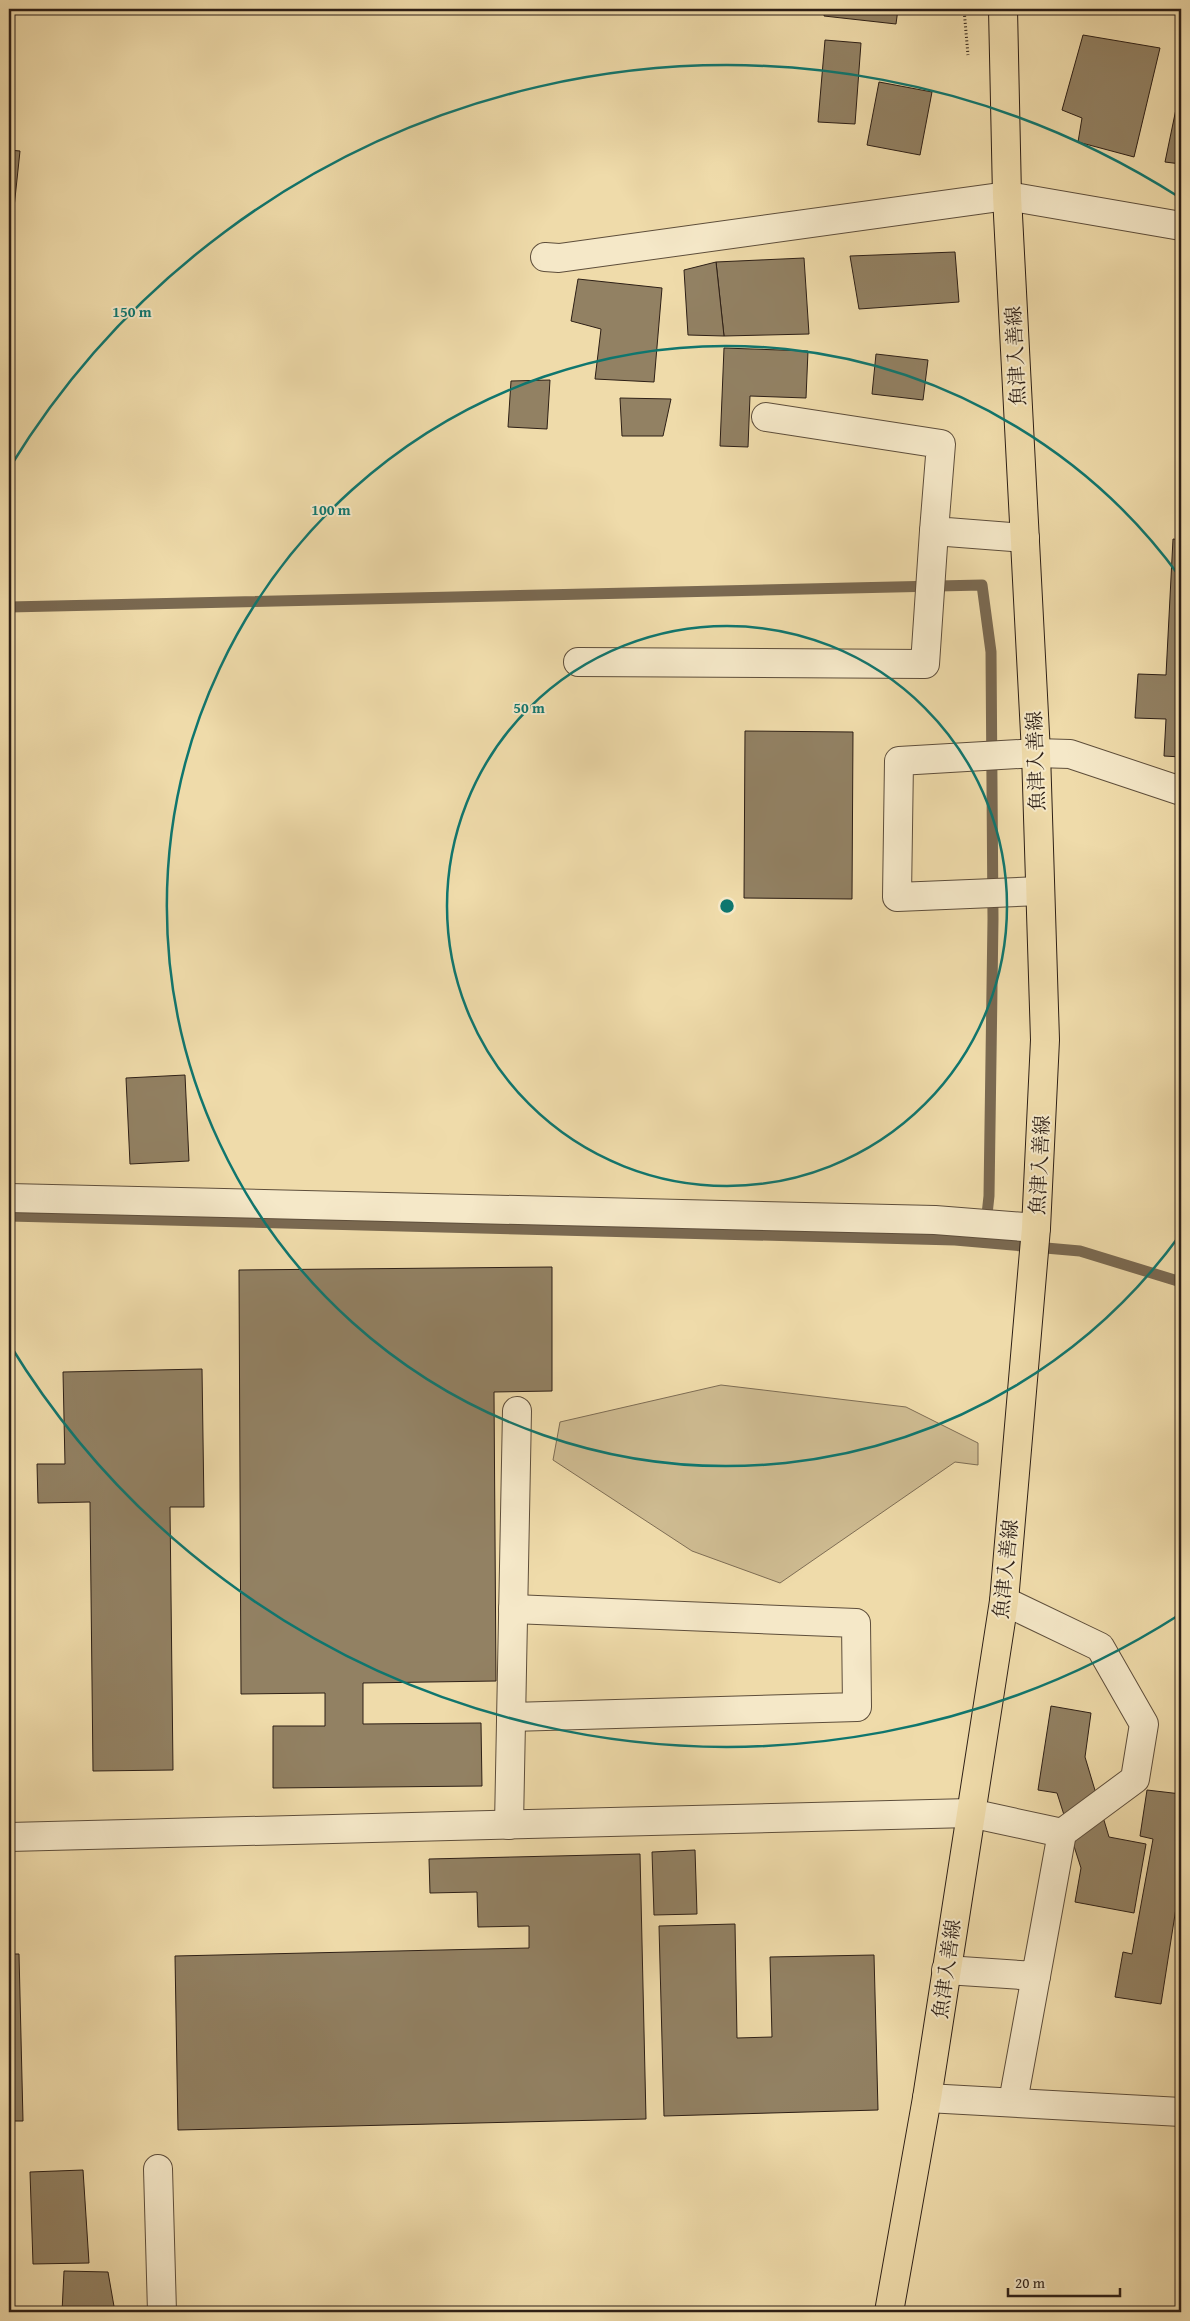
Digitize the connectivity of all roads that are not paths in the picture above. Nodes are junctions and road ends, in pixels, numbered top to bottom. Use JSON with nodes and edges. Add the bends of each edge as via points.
{"nodes":[{"id":1,"x":1003,"y":9,"type":"edge"},
{"id":2,"x":1007,"y":196,"type":"junction"},
{"id":3,"x":1181,"y":226,"type":"edge"},
{"id":4,"x":545,"y":257,"type":"dead end"},
{"id":5,"x":766,"y":417,"type":"dead end"},
{"id":6,"x":934,"y":531,"type":"junction"},
{"id":7,"x":1024,"y":538,"type":"junction"},
{"id":8,"x":578,"y":662,"type":"dead end"},
{"id":9,"x":1036,"y":753,"type":"junction"},
{"id":10,"x":1181,"y":790,"type":"edge"},
{"id":11,"x":1040,"y":891,"type":"junction"},
{"id":12,"x":9,"y":1198,"type":"edge"},
{"id":13,"x":1036,"y":1228,"type":"junction"},
{"id":14,"x":517,"y":1411,"type":"dead end"},
{"id":15,"x":1004,"y":1602,"type":"junction"},
{"id":16,"x":513,"y":1609,"type":"junction"},
{"id":17,"x":511,"y":1717,"type":"junction"},
{"id":18,"x":970,"y":1813,"type":"junction"},
{"id":19,"x":509,"y":1825,"type":"junction"},
{"id":20,"x":1062,"y":1833,"type":"junction"},
{"id":21,"x":9,"y":1838,"type":"edge"},
{"id":22,"x":946,"y":1970,"type":"junction"},
{"id":23,"x":1036,"y":1976,"type":"junction"},
{"id":24,"x":927,"y":2098,"type":"junction"},
{"id":25,"x":1012,"y":2102,"type":"junction"},
{"id":26,"x":1181,"y":2112,"type":"edge"},
{"id":27,"x":158,"y":2169,"type":"dead end"},
{"id":28,"x":162,"y":2312,"type":"edge"},
{"id":29,"x":889,"y":2312,"type":"edge"}],
"edges":[{"from":1,"to":2,"type":"main road","name":"魚津入善線"},
{"from":2,"to":3,"type":"street"},
{"from":2,"to":4,"type":"street","via":[[560,258]]},
{"from":2,"to":7,"type":"main road","name":"魚津入善線"},
{"from":5,"to":6,"type":"street","via":[[941,444]]},
{"from":6,"to":7,"type":"street"},
{"from":6,"to":8,"type":"street","via":[[925,664]]},
{"from":7,"to":9,"type":"main road","name":"魚津入善線"},
{"from":9,"to":10,"type":"street","via":[[1070,754]]},
{"from":9,"to":11,"type":"main road","name":"魚津入善線"},
{"from":9,"to":11,"type":"street","via":[[899,761],[896,897]]},
{"from":11,"to":13,"type":"main road","name":"魚津入善線","via":[[1045,1040]]},
{"from":12,"to":13,"type":"street","via":[[935,1220]]},
{"from":13,"to":15,"type":"main road","name":"魚津入善線"},
{"from":14,"to":16,"type":"street"},
{"from":15,"to":18,"type":"main road","name":"魚津入善線"},
{"from":15,"to":20,"type":"street","via":[[1100,1646],[1144,1724],[1135,1779]]},
{"from":16,"to":17,"type":"street"},
{"from":16,"to":17,"type":"street","via":[[856,1623],[857,1707]]},
{"from":17,"to":19,"type":"street"},
{"from":18,"to":19,"type":"street"},
{"from":18,"to":20,"type":"street"},
{"from":18,"to":22,"type":"main road","name":"魚津入善線"},
{"from":19,"to":21,"type":"street"},
{"from":20,"to":23,"type":"street"},
{"from":22,"to":23,"type":"street"},
{"from":22,"to":24,"type":"main road","name":"魚津入善線"},
{"from":23,"to":25,"type":"street"},
{"from":24,"to":25,"type":"street"},
{"from":24,"to":29,"type":"main road","name":"魚津入善線"},
{"from":25,"to":26,"type":"street"},
{"from":27,"to":28,"type":"street"}]}
